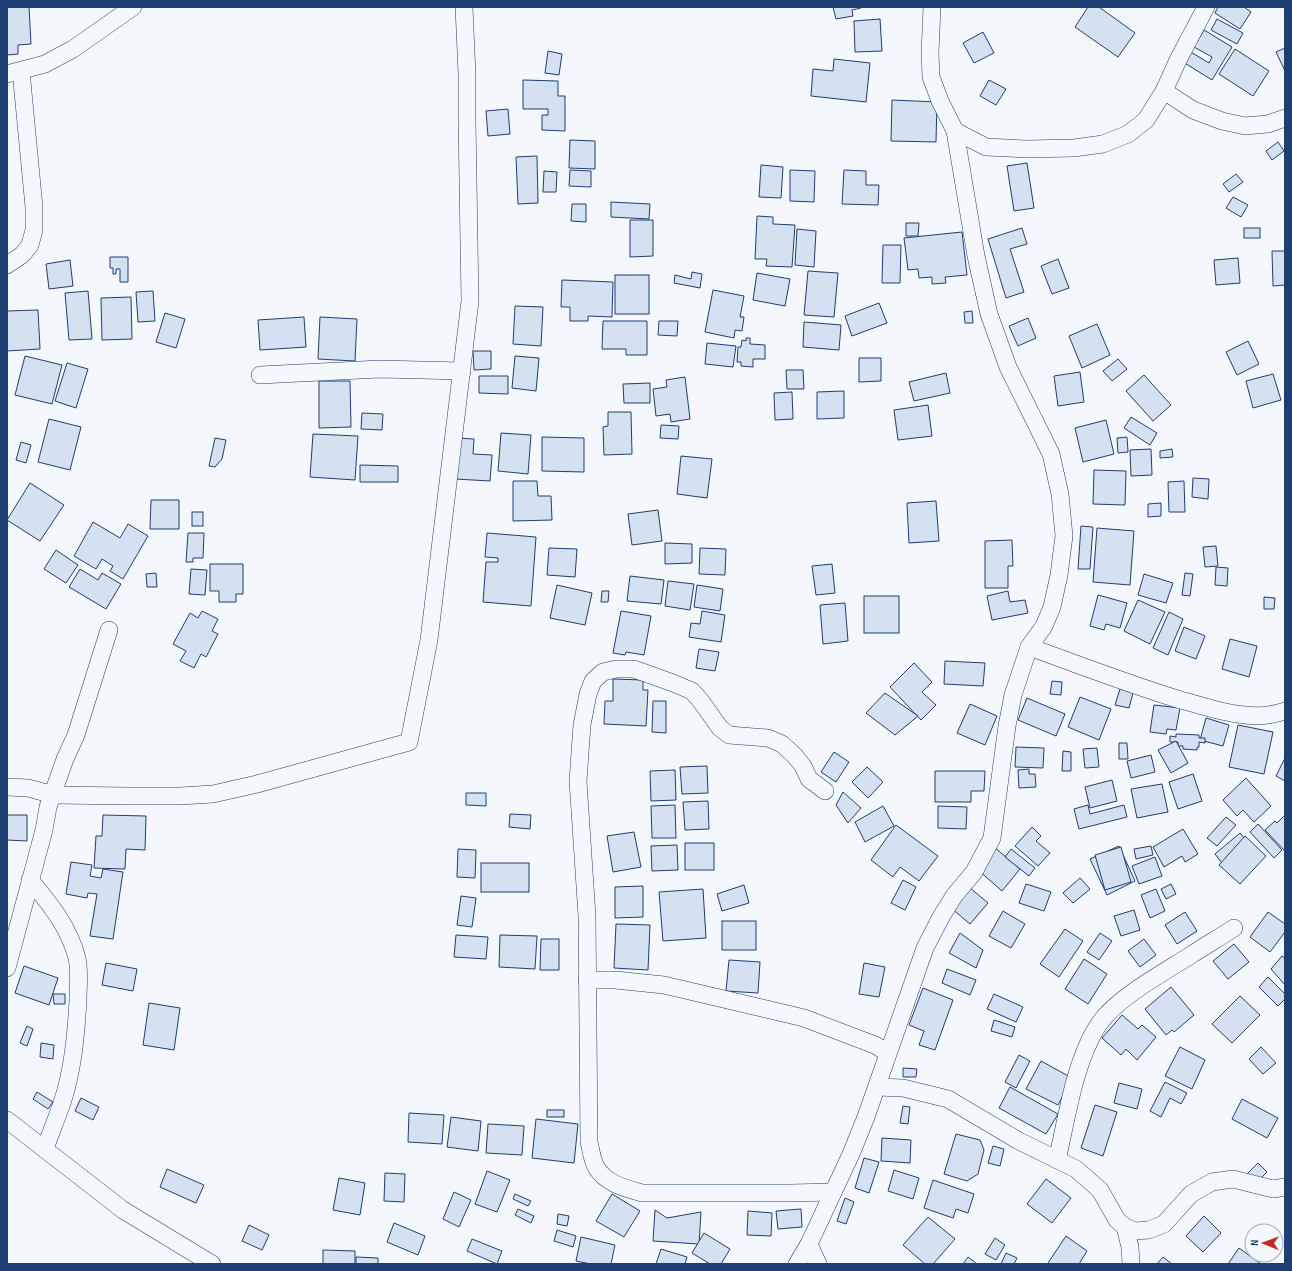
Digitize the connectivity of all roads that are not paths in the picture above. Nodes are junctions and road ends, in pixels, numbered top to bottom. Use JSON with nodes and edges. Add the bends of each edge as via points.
{"nodes":[{"id":1,"x":133,"y":7,"type":"edge"},
{"id":2,"x":464,"y":7,"type":"edge"},
{"id":3,"x":932,"y":7,"type":"edge"},
{"id":4,"x":1206,"y":7,"type":"edge"},
{"id":5,"x":14,"y":72,"type":"edge"},
{"id":6,"x":1164,"y":91,"type":"junction"},
{"id":7,"x":1285,"y":118,"type":"edge"},
{"id":8,"x":955,"y":130,"type":"junction"},
{"id":9,"x":7,"y":265,"type":"edge"},
{"id":10,"x":462,"y":371,"type":"junction"},
{"id":11,"x":260,"y":375,"type":"dead end"},
{"id":12,"x":109,"y":630,"type":"dead end"},
{"id":13,"x":1029,"y":647,"type":"junction"},
{"id":14,"x":1285,"y":711,"type":"edge"},
{"id":15,"x":7,"y":787,"type":"edge"},
{"id":16,"x":825,"y":791,"type":"dead end"},
{"id":17,"x":54,"y":795,"type":"junction"},
{"id":18,"x":30,"y":880,"type":"junction"},
{"id":19,"x":1234,"y":928,"type":"dead end"},
{"id":20,"x":7,"y":968,"type":"edge"},
{"id":21,"x":587,"y":980,"type":"junction"},
{"id":22,"x":888,"y":1053,"type":"junction"},
{"id":23,"x":877,"y":1087,"type":"junction"},
{"id":24,"x":7,"y":1120,"type":"edge"},
{"id":25,"x":45,"y":1149,"type":"junction"},
{"id":26,"x":1057,"y":1160,"type":"junction"},
{"id":27,"x":1285,"y":1187,"type":"edge"},
{"id":28,"x":834,"y":1192,"type":"junction"},
{"id":29,"x":1125,"y":1227,"type":"junction"},
{"id":30,"x":809,"y":1244,"type":"junction"},
{"id":31,"x":212,"y":1264,"type":"edge"},
{"id":32,"x":797,"y":1264,"type":"edge"},
{"id":33,"x":818,"y":1264,"type":"edge"},
{"id":34,"x":1131,"y":1264,"type":"edge"}],
"edges":[{"from":1,"to":5,"type":"street","via":[[73,49],[45,64]]},
{"from":2,"to":10,"type":"street","via":[[470,301]]},
{"from":3,"to":8,"type":"street","via":[[932,77],[940,101]]},
{"from":4,"to":6,"type":"street"},
{"from":5,"to":9,"type":"street","via":[[34,207],[34,230],[30,245],[22,255]]},
{"from":6,"to":7,"type":"street","via":[[1192,110],[1222,121],[1245,126],[1268,124]]},
{"from":6,"to":8,"type":"street","via":[[1146,120],[1128,134],[1103,144],[1074,148],[986,147]]},
{"from":8,"to":13,"type":"street","via":[[976,256],[989,314],[1008,367],[1051,454],[1060,494],[1064,536],[1059,575],[1052,607],[1044,626]]},
{"from":10,"to":11,"type":"street","via":[[380,369]]},
{"from":10,"to":17,"type":"street","via":[[429,640],[409,742],[213,794]]},
{"from":12,"to":17,"type":"street"},
{"from":13,"to":14,"type":"street","via":[[1208,708],[1245,716]]},
{"from":13,"to":22,"type":"street","via":[[1013,695],[992,838],[974,872],[941,917],[925,948]]},
{"from":15,"to":17,"type":"street","via":[[28,788]]},
{"from":16,"to":21,"type":"street","via":[[809,779],[803,766],[782,744],[768,738],[729,735],[720,728],[692,691],[634,669],[603,672],[593,681],[588,694],[582,725],[578,781],[586,909]]},
{"from":17,"to":18,"type":"street","via":[[48,808]]},
{"from":18,"to":20,"type":"street"},
{"from":18,"to":25,"type":"street","via":[[56,912],[70,937],[77,959],[78,976],[70,1071],[62,1103]]},
{"from":19,"to":26,"type":"street","via":[[1128,995],[1098,1025],[1088,1042],[1079,1069]]},
{"from":21,"to":22,"type":"street","via":[[664,985],[804,1018],[859,1038]]},
{"from":21,"to":28,"type":"street","via":[[589,1142],[596,1166],[608,1180],[620,1187],[642,1193]]},
{"from":22,"to":23,"type":"street"},
{"from":23,"to":26,"type":"street","via":[[903,1088],[948,1099]]},
{"from":23,"to":28,"type":"street"},
{"from":24,"to":25,"type":"street"},
{"from":25,"to":31,"type":"street","via":[[123,1210]]},
{"from":26,"to":29,"type":"street","via":[[1076,1169],[1096,1186],[1117,1220]]},
{"from":27,"to":29,"type":"street","via":[[1273,1189],[1233,1179],[1212,1182],[1191,1194],[1164,1224],[1149,1230],[1135,1231]]},
{"from":28,"to":30,"type":"street"},
{"from":29,"to":34,"type":"street"},
{"from":30,"to":32,"type":"street"},
{"from":30,"to":33,"type":"street"}]}
